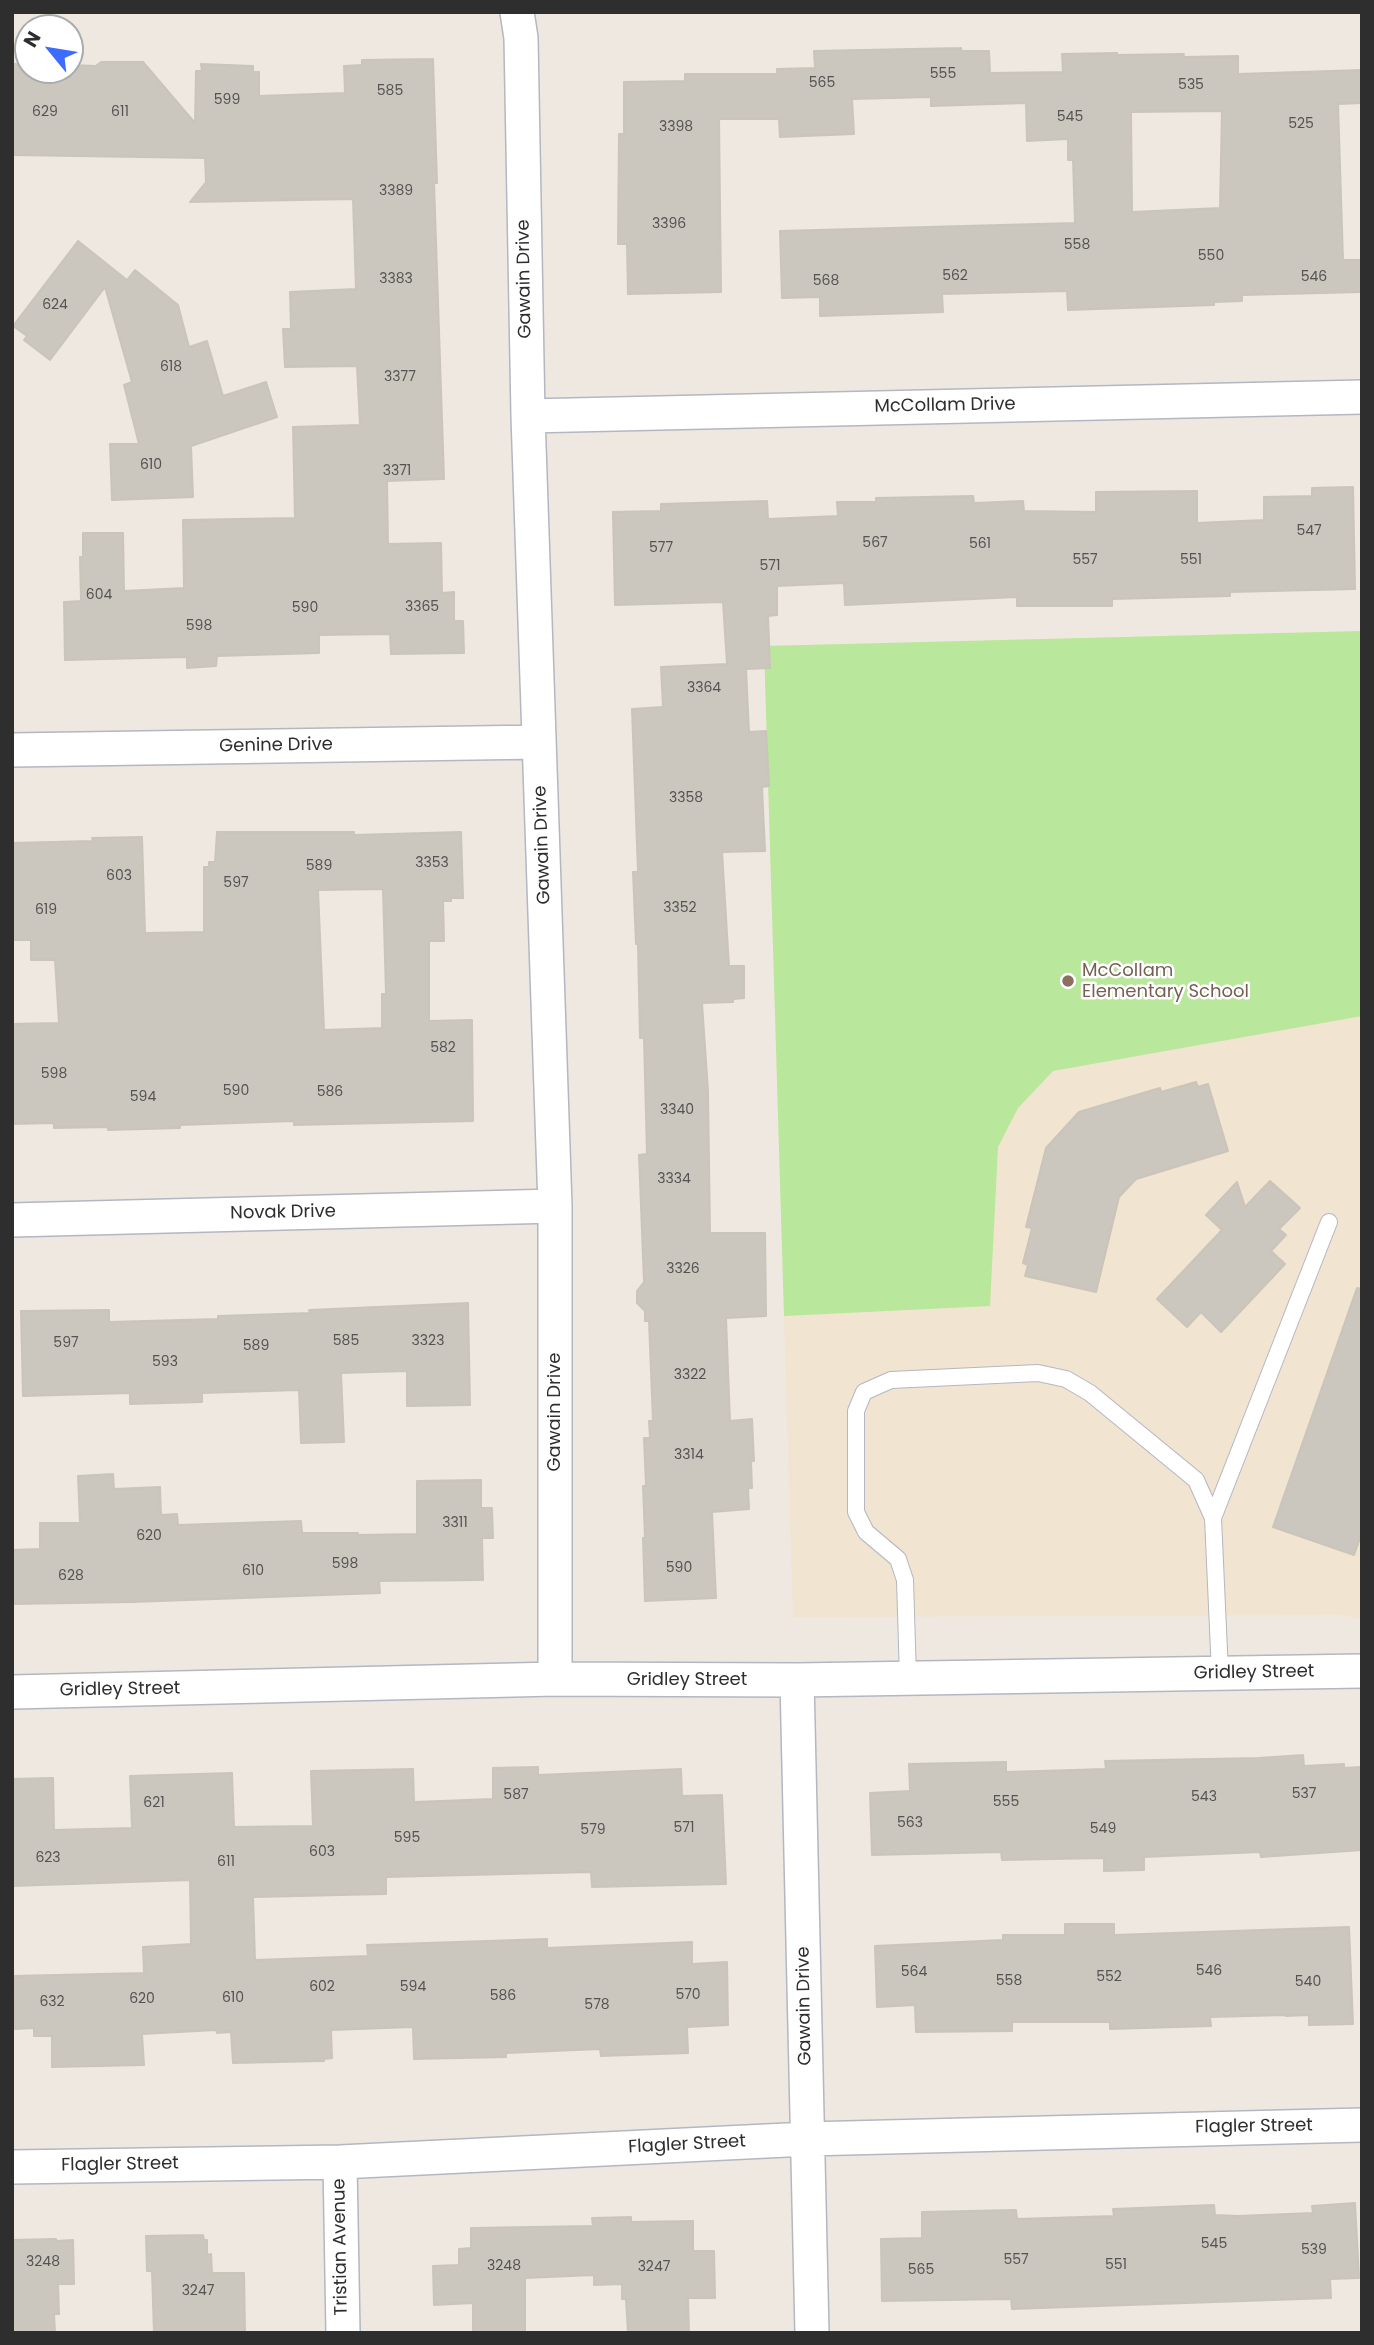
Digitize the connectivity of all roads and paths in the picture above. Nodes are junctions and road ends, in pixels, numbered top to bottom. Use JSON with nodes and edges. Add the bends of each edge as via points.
{"nodes":[{"id":1,"x":517,"y":12,"type":"edge"},
{"id":2,"x":1362,"y":397,"type":"edge"},
{"id":3,"x":528,"y":416,"type":"junction"},
{"id":4,"x":539,"y":742,"type":"junction"},
{"id":5,"x":12,"y":750,"type":"edge"},
{"id":6,"x":555,"y":1206,"type":"junction"},
{"id":7,"x":12,"y":1220,"type":"edge"},
{"id":8,"x":1329,"y":1222,"type":"dead end"},
{"id":9,"x":1213,"y":1518,"type":"junction"},
{"id":10,"x":1362,"y":1671,"type":"edge"},
{"id":11,"x":1220,"y":1673,"type":"junction"},
{"id":12,"x":908,"y":1678,"type":"junction"},
{"id":13,"x":555,"y":1679,"type":"junction"},
{"id":14,"x":797,"y":1680,"type":"junction"},
{"id":15,"x":12,"y":1692,"type":"edge"},
{"id":16,"x":1362,"y":2125,"type":"edge"},
{"id":17,"x":807,"y":2138,"type":"junction"},
{"id":18,"x":340,"y":2162,"type":"junction"},
{"id":19,"x":12,"y":2167,"type":"edge"},
{"id":20,"x":343,"y":2333,"type":"edge"},
{"id":21,"x":811,"y":2333,"type":"edge"}],
"edges":[{"from":1,"to":3,"type":"street","name":"Gawain Drive"},
{"from":2,"to":3,"type":"street","name":"McCollam Drive"},
{"from":3,"to":4,"type":"street","name":"Gawain Drive"},
{"from":4,"to":5,"type":"street","name":"Genine Drive"},
{"from":4,"to":6,"type":"street","name":"Gawain Drive"},
{"from":6,"to":7,"type":"street","name":"Novak Drive"},
{"from":6,"to":13,"type":"street","name":"Gawain Drive"},
{"from":8,"to":9,"type":"lane"},
{"from":9,"to":11,"type":"lane"},
{"from":9,"to":12,"type":"lane","via":[[1196,1480],[1090,1392],[1066,1379],[1038,1373],[891,1380],[864,1392],[856,1411],[856,1512],[866,1532],[898,1559],[905,1580]]},
{"from":10,"to":11,"type":"street","name":"Gridley Street"},
{"from":11,"to":12,"type":"street","name":"Gridley Street"},
{"from":12,"to":14,"type":"street","name":"Gridley Street"},
{"from":13,"to":14,"type":"street","name":"Gridley Street"},
{"from":13,"to":15,"type":"street","name":"Gridley Street"},
{"from":14,"to":17,"type":"street","name":"Gawain Drive"},
{"from":16,"to":17,"type":"street","name":"Flagler Street"},
{"from":17,"to":18,"type":"street","name":"Flagler Street"},
{"from":17,"to":21,"type":"street","name":"Gawain Drive"},
{"from":18,"to":19,"type":"street","name":"Flagler Street"},
{"from":18,"to":20,"type":"street","name":"Tristian Avenue"}]}
